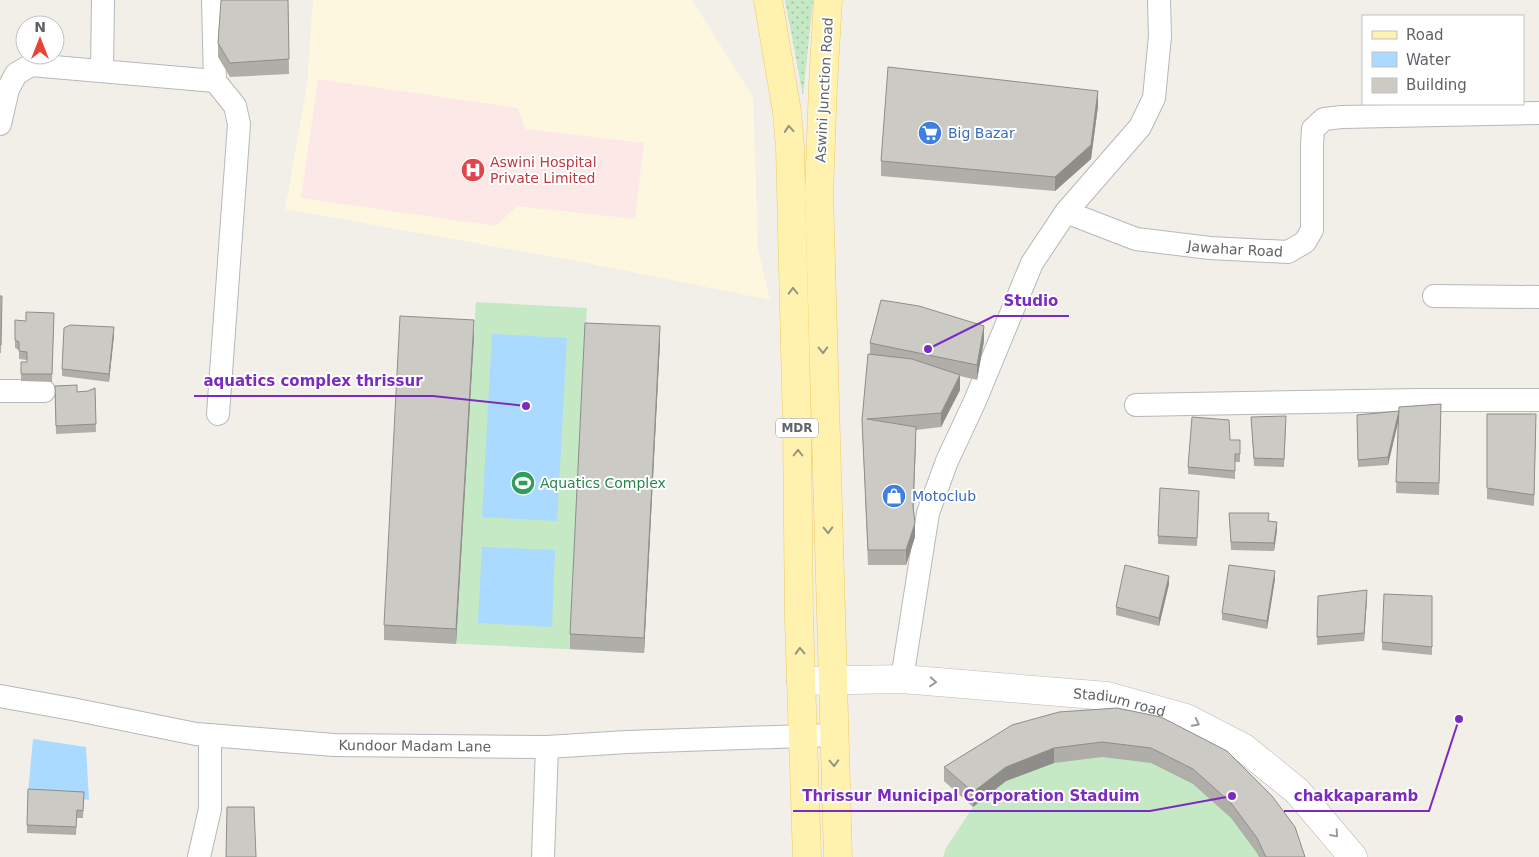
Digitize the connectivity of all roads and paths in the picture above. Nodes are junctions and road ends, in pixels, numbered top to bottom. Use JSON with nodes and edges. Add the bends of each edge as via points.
{"nodes":[{"id":1,"x":103,"y":0,"type":"edge"},
{"id":2,"x":213,"y":0,"type":"edge"},
{"id":3,"x":768,"y":0,"type":"edge"},
{"id":4,"x":828,"y":0,"type":"edge"},
{"id":5,"x":1158,"y":0,"type":"edge"},
{"id":6,"x":102,"y":71,"type":"junction"},
{"id":7,"x":214,"y":81,"type":"junction"},
{"id":8,"x":1539,"y":113,"type":"edge"},
{"id":9,"x":0,"y":124,"type":"edge"},
{"id":10,"x":1066,"y":212,"type":"junction"},
{"id":11,"x":820,"y":220,"type":"junction"},
{"id":12,"x":791,"y":222,"type":"junction"},
{"id":13,"x":1434,"y":296,"type":"dead end"},
{"id":14,"x":1539,"y":297,"type":"edge"},
{"id":15,"x":0,"y":391,"type":"edge"},
{"id":16,"x":44,"y":391,"type":"dead end"},
{"id":17,"x":1539,"y":400,"type":"edge"},
{"id":18,"x":1136,"y":405,"type":"dead end"},
{"id":19,"x":218,"y":414,"type":"dead end"},
{"id":20,"x":798,"y":487,"type":"junction"},
{"id":21,"x":827,"y":488,"type":"junction"},
{"id":22,"x":832,"y":679,"type":"junction"},
{"id":23,"x":902,"y":679,"type":"junction"},
{"id":24,"x":801,"y":681,"type":"junction"},
{"id":25,"x":0,"y":696,"type":"edge"},
{"id":26,"x":210,"y":735,"type":"junction"},
{"id":27,"x":834,"y":735,"type":"junction"},
{"id":28,"x":802,"y":736,"type":"junction"},
{"id":29,"x":547,"y":747,"type":"junction"},
{"id":30,"x":199,"y":857,"type":"edge"},
{"id":31,"x":543,"y":857,"type":"edge"},
{"id":32,"x":807,"y":857,"type":"edge"},
{"id":33,"x":838,"y":857,"type":"edge"},
{"id":34,"x":1353,"y":857,"type":"edge"}],
"edges":[{"from":1,"to":6,"type":"street"},
{"from":2,"to":7,"type":"street"},
{"from":12,"to":3,"type":"main road","number":"MDR","one_way":true,"via":[[787,112]]},
{"from":4,"to":11,"type":"main road","name":"Aswini Junction Road","number":"MDR","via":[[822,85]]},
{"from":5,"to":10,"type":"street","via":[[1160,36],[1154,98],[1140,127]]},
{"from":6,"to":7,"type":"street"},
{"from":6,"to":9,"type":"street","via":[[31,65],[16,74],[8,89]]},
{"from":7,"to":19,"type":"street","via":[[235,106],[239,124]]},
{"from":8,"to":10,"type":"street","name":"Jawahar Road","via":[[1324,120],[1313,129],[1312,230],[1305,242],[1288,252],[1210,248],[1136,239]]},
{"from":10,"to":23,"type":"street","via":[[1032,263],[928,513]]},
{"from":11,"to":12,"type":"main road"},
{"from":11,"to":21,"type":"main road","number":"MDR","one_way":true},
{"from":20,"to":12,"type":"main road","number":"MDR","one_way":true},
{"from":13,"to":14,"type":"street"},
{"from":15,"to":16,"type":"street"},
{"from":17,"to":18,"type":"street"},
{"from":20,"to":21,"type":"main road"},
{"from":24,"to":20,"type":"main road","number":"MDR","one_way":true},
{"from":21,"to":22,"type":"main road","number":"MDR","one_way":true},
{"from":22,"to":23,"type":"main road","name":"Stadium road"},
{"from":22,"to":24,"type":"main road","name":"Stadium road"},
{"from":22,"to":27,"type":"main road","number":"MDR"},
{"from":23,"to":34,"type":"main road","name":"Stadium road","one_way":true,"via":[[1107,696],[1186,718],[1244,748],[1297,791]]},
{"from":24,"to":28,"type":"main road","number":"MDR"},
{"from":25,"to":26,"type":"street","name":"Kundoor Madam Lane"},
{"from":26,"to":29,"type":"street","name":"Kundoor Madam Lane","via":[[334,745]]},
{"from":26,"to":30,"type":"street","via":[[210,809]]},
{"from":27,"to":28,"type":"street","name":"Kundoor Madam Lane"},
{"from":27,"to":33,"type":"main road","number":"MDR","one_way":true},
{"from":28,"to":29,"type":"street","name":"Kundoor Madam Lane"},
{"from":28,"to":32,"type":"main road","number":"MDR"},
{"from":29,"to":31,"type":"street"}]}
